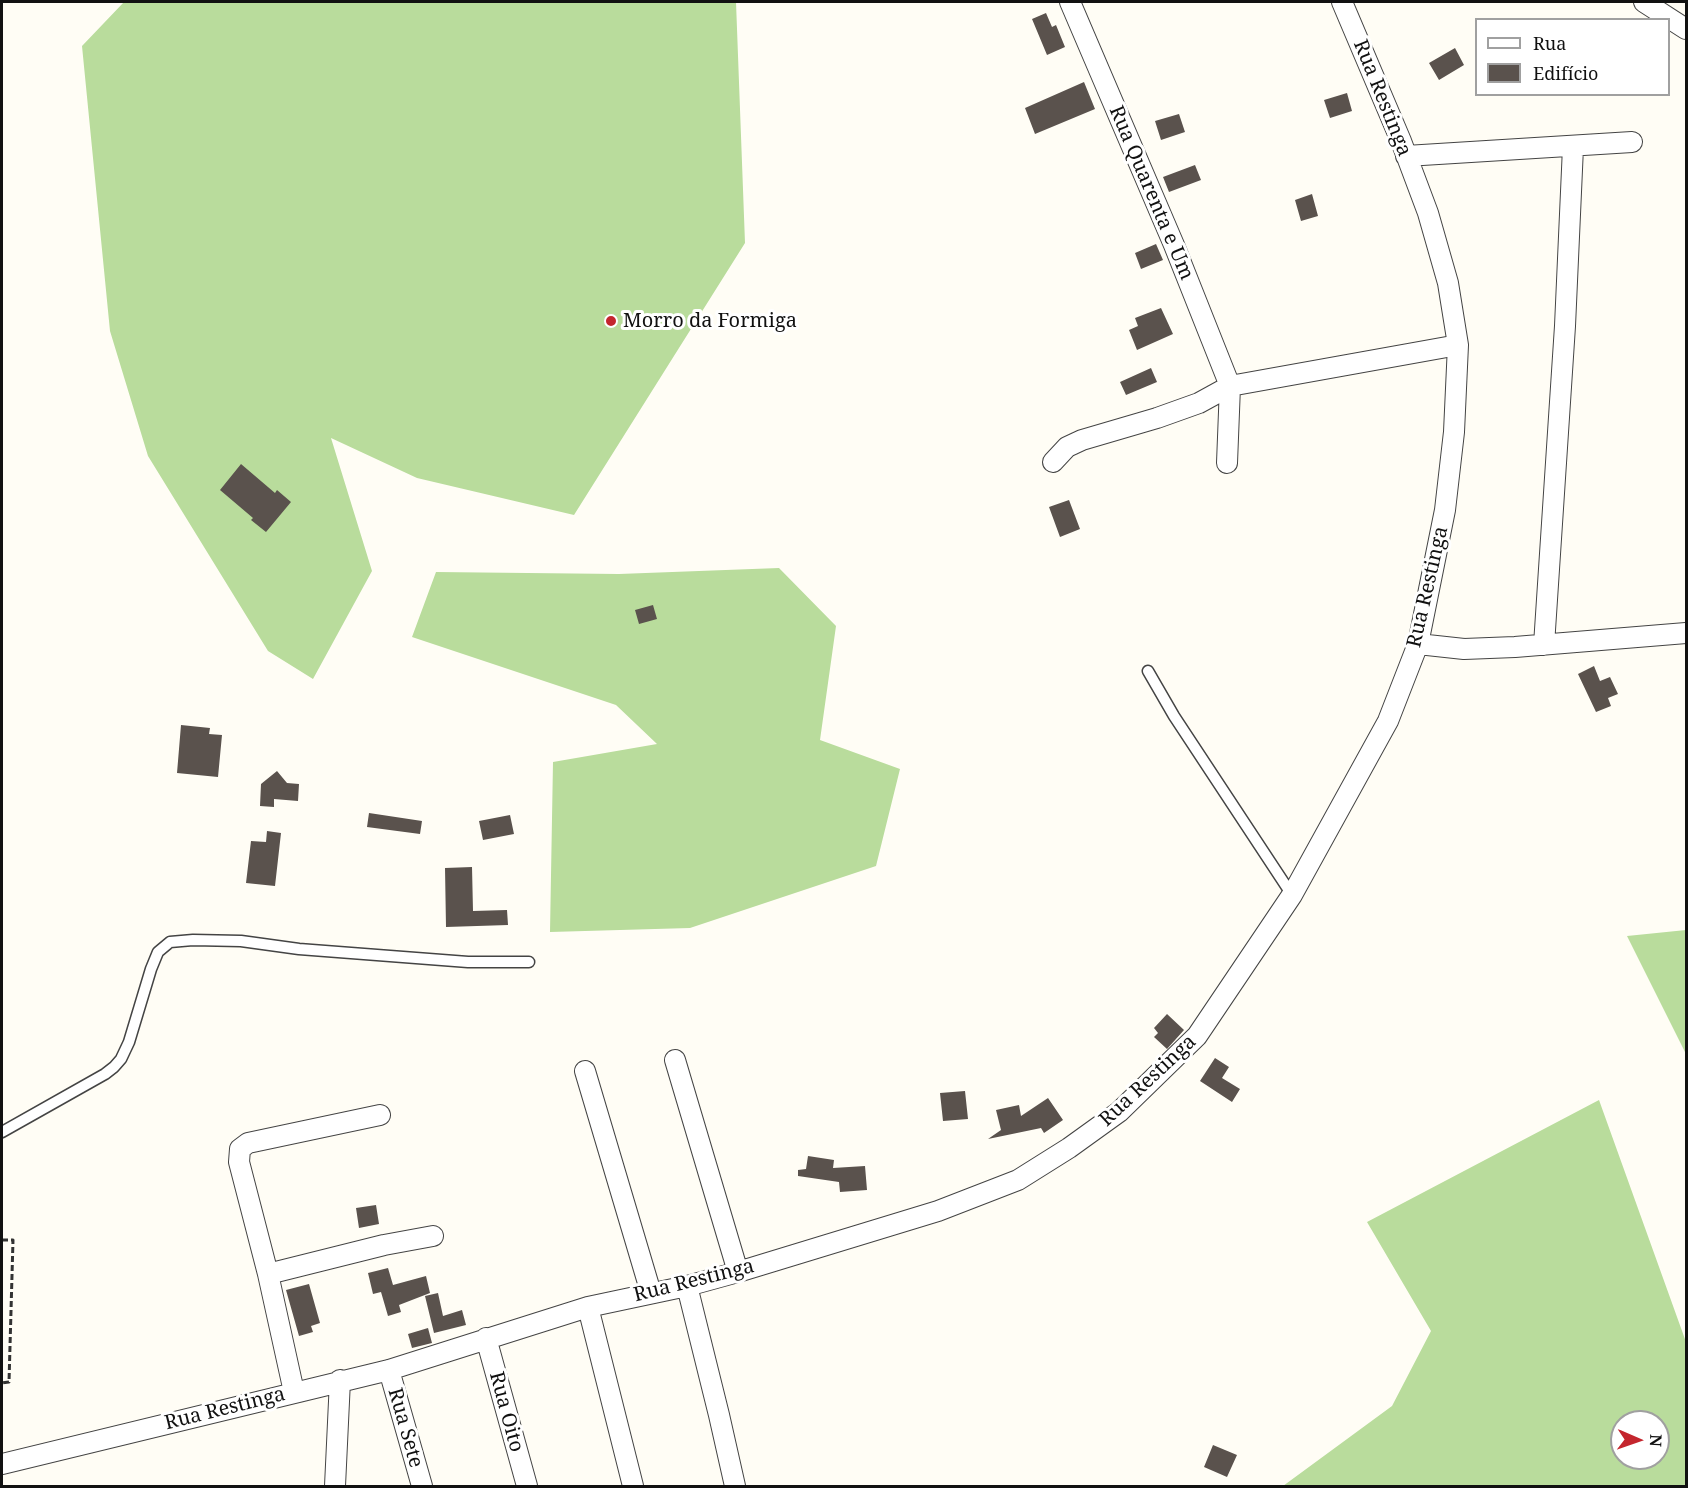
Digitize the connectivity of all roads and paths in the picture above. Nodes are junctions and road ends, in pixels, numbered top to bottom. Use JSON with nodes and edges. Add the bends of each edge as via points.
{"nodes":[{"id":1,"x":1070,"y":2,"type":"edge"},
{"id":2,"x":1342,"y":2,"type":"edge"},
{"id":3,"x":1644,"y":2,"type":"edge"},
{"id":4,"x":1669,"y":18,"type":"edge"},
{"id":5,"x":1670,"y":19,"type":"edge"},
{"id":6,"x":1686,"y":29,"type":"edge"},
{"id":7,"x":1632,"y":142,"type":"dead end"},
{"id":8,"x":1573,"y":147,"type":"junction"},
{"id":9,"x":1406,"y":156,"type":"junction"},
{"id":10,"x":1458,"y":345,"type":"junction"},
{"id":11,"x":1230,"y":386,"type":"junction"},
{"id":12,"x":1053,"y":462,"type":"dead end"},
{"id":13,"x":1227,"y":463,"type":"dead end"},
{"id":14,"x":1686,"y":633,"type":"edge"},
{"id":15,"x":1418,"y":644,"type":"junction"},
{"id":16,"x":1544,"y":645,"type":"junction"},
{"id":17,"x":1148,"y":671,"type":"dead end"},
{"id":18,"x":1292,"y":895,"type":"junction"},
{"id":19,"x":529,"y":962,"type":"dead end"},
{"id":20,"x":675,"y":1060,"type":"dead end"},
{"id":21,"x":585,"y":1071,"type":"dead end"},
{"id":22,"x":380,"y":1115,"type":"dead end"},
{"id":23,"x":2,"y":1132,"type":"edge"},
{"id":24,"x":433,"y":1236,"type":"dead end"},
{"id":25,"x":2,"y":1240,"type":"edge"},
{"id":26,"x":738,"y":1272,"type":"junction"},
{"id":27,"x":268,"y":1274,"type":"junction"},
{"id":28,"x":687,"y":1286,"type":"junction"},
{"id":29,"x":651,"y":1293,"type":"junction"},
{"id":30,"x":588,"y":1307,"type":"junction"},
{"id":31,"x":486,"y":1338,"type":"junction"},
{"id":32,"x":389,"y":1370,"type":"junction"},
{"id":33,"x":340,"y":1380,"type":"junction"},
{"id":34,"x":2,"y":1383,"type":"edge"},
{"id":35,"x":294,"y":1392,"type":"junction"},
{"id":36,"x":2,"y":1464,"type":"edge"},
{"id":37,"x":335,"y":1486,"type":"edge"},
{"id":38,"x":422,"y":1486,"type":"edge"},
{"id":39,"x":527,"y":1486,"type":"edge"},
{"id":40,"x":633,"y":1486,"type":"edge"},
{"id":41,"x":735,"y":1486,"type":"edge"}],
"edges":[{"from":1,"to":11,"type":"street","name":"Rua Quarenta e Um"},
{"from":2,"to":9,"type":"street","name":"Rua Restinga"},
{"from":3,"to":4,"type":"street"},
{"from":5,"to":6,"type":"street"},
{"from":7,"to":8,"type":"street"},
{"from":8,"to":9,"type":"street"},
{"from":8,"to":16,"type":"street"},
{"from":9,"to":10,"type":"street","name":"Rua Restinga","via":[[1439,248]]},
{"from":10,"to":11,"type":"street"},
{"from":10,"to":15,"type":"street","name":"Rua Restinga","via":[[1445,510]]},
{"from":11,"to":12,"type":"street","via":[[1168,414],[1082,440],[1067,447]]},
{"from":11,"to":13,"type":"street","name":"Rua Quarenta e Um"},
{"from":14,"to":16,"type":"street"},
{"from":15,"to":16,"type":"street","via":[[1464,649]]},
{"from":15,"to":18,"type":"street","name":"Rua Restinga","via":[[1388,721]]},
{"from":17,"to":18,"type":"lane"},
{"from":18,"to":26,"type":"street","name":"Rua Restinga","via":[[1197,1036],[1119,1112],[1070,1148],[1018,1180],[938,1211]]},
{"from":19,"to":23,"type":"lane","via":[[468,962],[300,950],[241,941],[170,942],[158,952],[129,1042],[114,1067]]},
{"from":20,"to":26,"type":"street"},
{"from":21,"to":29,"type":"street"},
{"from":22,"to":27,"type":"street","via":[[242,1146],[239,1162]]},
{"from":24,"to":27,"type":"street"},
{"from":25,"to":34,"type":"path","via":[[13,1240],[9,1382]]},
{"from":26,"to":28,"type":"street","name":"Rua Restinga"},
{"from":27,"to":35,"type":"street"},
{"from":28,"to":29,"type":"street","name":"Rua Restinga"},
{"from":28,"to":41,"type":"street"},
{"from":29,"to":30,"type":"street","name":"Rua Restinga"},
{"from":30,"to":31,"type":"street","name":"Rua Restinga"},
{"from":30,"to":40,"type":"street"},
{"from":31,"to":32,"type":"street","name":"Rua Restinga"},
{"from":31,"to":39,"type":"street","name":"Rua Oito"},
{"from":32,"to":33,"type":"street","name":"Rua Restinga"},
{"from":32,"to":38,"type":"street","name":"Rua Sete"},
{"from":33,"to":35,"type":"street","name":"Rua Restinga"},
{"from":33,"to":37,"type":"street"},
{"from":35,"to":36,"type":"street","name":"Rua Restinga"}]}
